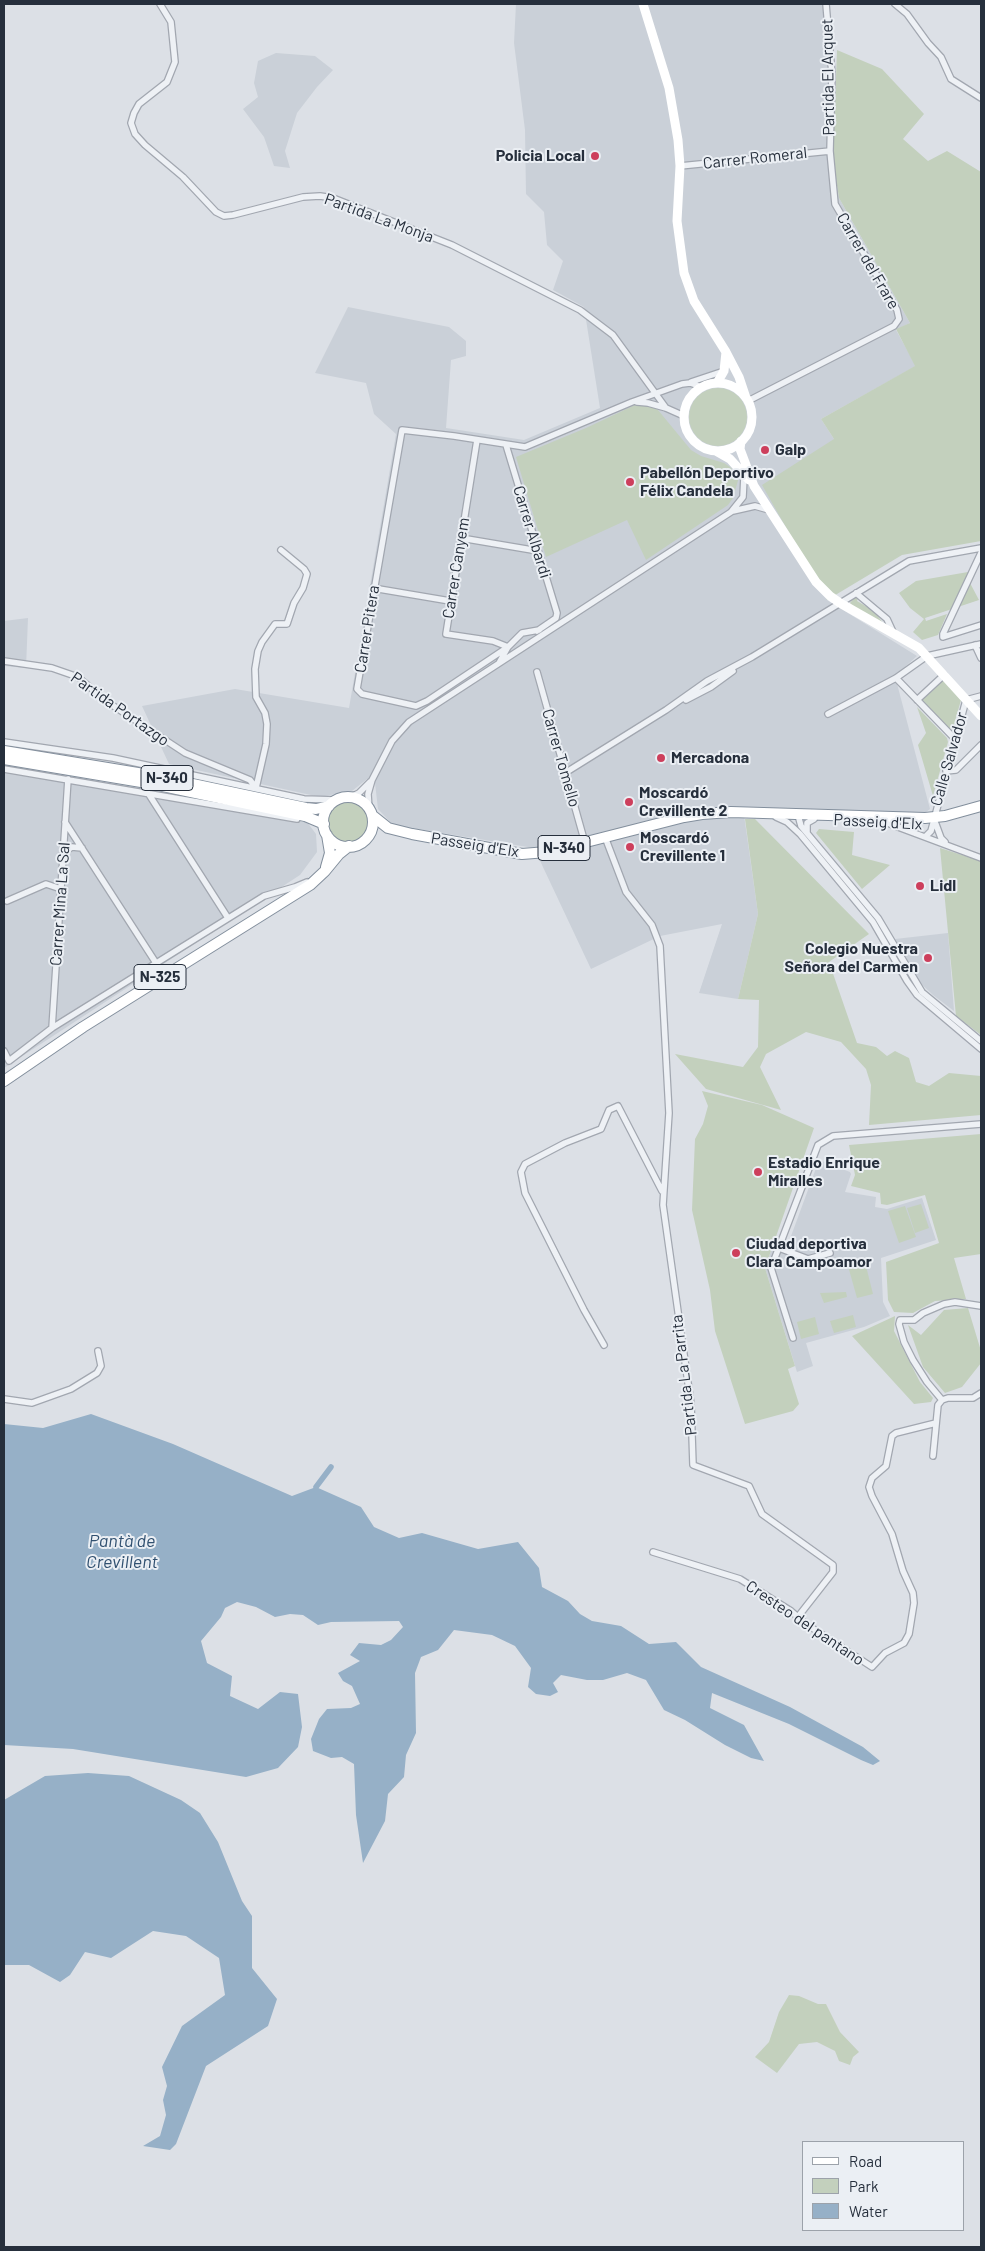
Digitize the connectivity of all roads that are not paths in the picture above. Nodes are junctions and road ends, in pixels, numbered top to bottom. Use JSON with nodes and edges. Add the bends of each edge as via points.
{"nodes":[{"id":1,"x":160,"y":4,"type":"edge"},
{"id":2,"x":826,"y":4,"type":"edge"},
{"id":3,"x":894,"y":4,"type":"edge"},
{"id":4,"x":645,"y":6,"type":"edge"},
{"id":5,"x":981,"y":98,"type":"edge"},
{"id":6,"x":830,"y":151,"type":"junction"},
{"id":7,"x":680,"y":166,"type":"junction"},
{"id":8,"x":726,"y":352,"type":"junction"},
{"id":9,"x":724,"y":370,"type":"junction"},
{"id":10,"x":690,"y":383,"type":"junction"},
{"id":11,"x":717,"y":383,"type":"junction"},
{"id":12,"x":702,"y":386,"type":"junction"},
{"id":13,"x":657,"y":394,"type":"junction"},
{"id":14,"x":747,"y":399,"type":"junction"},
{"id":15,"x":632,"y":402,"type":"junction"},
{"id":16,"x":666,"y":408,"type":"junction"},
{"id":17,"x":684,"y":416,"type":"junction"},
{"id":18,"x":477,"y":440,"type":"junction"},
{"id":19,"x":741,"y":441,"type":"junction"},
{"id":20,"x":506,"y":445,"type":"junction"},
{"id":21,"x":713,"y":450,"type":"junction"},
{"id":22,"x":743,"y":473,"type":"junction"},
{"id":23,"x":754,"y":486,"type":"junction"},
{"id":24,"x":762,"y":498,"type":"junction"},
{"id":25,"x":755,"y":506,"type":"junction"},
{"id":26,"x":769,"y":510,"type":"junction"},
{"id":27,"x":731,"y":512,"type":"junction"},
{"id":28,"x":461,"y":538,"type":"junction"},
{"id":29,"x":281,"y":550,"type":"dead end"},
{"id":30,"x":980,"y":550,"type":"edge"},
{"id":31,"x":538,"y":551,"type":"junction"},
{"id":32,"x":373,"y":588,"type":"junction"},
{"id":33,"x":856,"y":593,"type":"junction"},
{"id":34,"x":450,"y":601,"type":"junction"},
{"id":35,"x":840,"y":603,"type":"junction"},
{"id":36,"x":981,"y":625,"type":"edge"},
{"id":37,"x":554,"y":629,"type":"junction"},
{"id":38,"x":537,"y":630,"type":"junction"},
{"id":39,"x":893,"y":632,"type":"junction"},
{"id":40,"x":978,"y":645,"type":"edge"},
{"id":41,"x":508,"y":647,"type":"junction"},
{"id":42,"x":927,"y":656,"type":"junction"},
{"id":43,"x":981,"y":658,"type":"edge"},
{"id":44,"x":4,"y":662,"type":"edge"},
{"id":45,"x":497,"y":665,"type":"junction"},
{"id":46,"x":537,"y":672,"type":"dead end"},
{"id":47,"x":944,"y":675,"type":"junction"},
{"id":48,"x":896,"y":678,"type":"junction"},
{"id":49,"x":981,"y":696,"type":"edge"},
{"id":50,"x":917,"y":700,"type":"junction"},
{"id":51,"x":966,"y":700,"type":"junction"},
{"id":52,"x":828,"y":714,"type":"dead end"},
{"id":53,"x":981,"y":716,"type":"edge"},
{"id":54,"x":955,"y":739,"type":"junction"},
{"id":55,"x":4,"y":742,"type":"edge"},
{"id":56,"x":981,"y":745,"type":"edge"},
{"id":57,"x":4,"y":751,"type":"edge"},
{"id":58,"x":4,"y":759,"type":"edge"},
{"id":59,"x":4,"y":769,"type":"edge"},
{"id":60,"x":946,"y":771,"type":"junction"},
{"id":61,"x":565,"y":773,"type":"junction"},
{"id":62,"x":68,"y":779,"type":"junction"},
{"id":63,"x":372,"y":780,"type":"junction"},
{"id":64,"x":256,"y":788,"type":"junction"},
{"id":65,"x":148,"y":793,"type":"junction"},
{"id":66,"x":351,"y":797,"type":"junction"},
{"id":67,"x":333,"y":803,"type":"junction"},
{"id":68,"x":981,"y":806,"type":"edge"},
{"id":69,"x":981,"y":812,"type":"edge"},
{"id":70,"x":371,"y":813,"type":"junction"},
{"id":71,"x":714,"y":813,"type":"junction"},
{"id":72,"x":776,"y":817,"type":"junction"},
{"id":73,"x":797,"y":817,"type":"junction"},
{"id":74,"x":814,"y":819,"type":"junction"},
{"id":75,"x":65,"y":822,"type":"junction"},
{"id":76,"x":934,"y":822,"type":"junction"},
{"id":77,"x":890,"y":824,"type":"junction"},
{"id":78,"x":325,"y":829,"type":"junction"},
{"id":79,"x":807,"y":832,"type":"junction"},
{"id":80,"x":412,"y":834,"type":"junction"},
{"id":81,"x":800,"y":834,"type":"junction"},
{"id":82,"x":369,"y":835,"type":"junction"},
{"id":83,"x":926,"y":836,"type":"junction"},
{"id":84,"x":604,"y":837,"type":"junction"},
{"id":85,"x":585,"y":843,"type":"junction"},
{"id":86,"x":948,"y":845,"type":"junction"},
{"id":87,"x":349,"y":846,"type":"junction"},
{"id":88,"x":82,"y":848,"type":"junction"},
{"id":89,"x":63,"y":853,"type":"junction"},
{"id":90,"x":981,"y":858,"type":"edge"},
{"id":91,"x":62,"y":874,"type":"junction"},
{"id":92,"x":318,"y":877,"type":"junction"},
{"id":93,"x":46,"y":885,"type":"junction"},
{"id":94,"x":61,"y":889,"type":"junction"},
{"id":95,"x":5,"y":902,"type":"edge"},
{"id":96,"x":228,"y":918,"type":"junction"},
{"id":97,"x":156,"y":963,"type":"junction"},
{"id":98,"x":52,"y":1028,"type":"junction"},
{"id":99,"x":981,"y":1041,"type":"edge"},
{"id":100,"x":981,"y":1049,"type":"edge"},
{"id":101,"x":4,"y":1051,"type":"edge"},
{"id":102,"x":4,"y":1081,"type":"edge"},
{"id":103,"x":981,"y":1124,"type":"edge"},
{"id":104,"x":663,"y":1193,"type":"junction"},
{"id":105,"x":780,"y":1245,"type":"junction"},
{"id":106,"x":830,"y":1253,"type":"dead end"},
{"id":107,"x":981,"y":1306,"type":"edge"},
{"id":108,"x":793,"y":1338,"type":"dead end"},
{"id":109,"x":604,"y":1346,"type":"dead end"},
{"id":110,"x":98,"y":1351,"type":"dead end"},
{"id":111,"x":981,"y":1393,"type":"edge"},
{"id":112,"x":4,"y":1399,"type":"edge"},
{"id":113,"x":942,"y":1400,"type":"junction"},
{"id":114,"x":936,"y":1422,"type":"junction"},
{"id":115,"x":933,"y":1456,"type":"dead end"},
{"id":116,"x":653,"y":1552,"type":"dead end"},
{"id":117,"x":797,"y":1618,"type":"junction"}],
"edges":[{"from":1,"to":13,"type":"street","name":"Partida La Monja","via":[[171,22],[175,53],[172,72],[160,89],[139,104],[131,123],[135,134],[216,212],[233,215],[303,197],[320,196],[333,198],[452,245],[580,310],[613,335]]},
{"from":2,"to":6,"type":"street","name":"Partida El Arquet","via":[[832,74]]},
{"from":3,"to":5,"type":"street","via":[[910,18],[941,57],[951,79]]},
{"from":4,"to":7,"type":"street","via":[[669,88]]},
{"from":6,"to":7,"type":"street","name":"Carrer Romeral"},
{"from":6,"to":14,"type":"street","name":"Carrer del Frare","via":[[835,204],[898,310],[899,319],[894,326]]},
{"from":7,"to":8,"type":"street","via":[[677,221],[684,273],[694,300]]},
{"from":8,"to":9,"type":"street"},
{"from":8,"to":14,"type":"street"},
{"from":9,"to":10,"type":"street"},
{"from":9,"to":11,"type":"street"},
{"from":10,"to":12,"type":"street"},
{"from":10,"to":13,"type":"street"},
{"from":11,"to":12,"type":"street"},
{"from":11,"to":14,"type":"street","via":[[733,387]]},
{"from":12,"to":17,"type":"street","via":[[689,399]]},
{"from":13,"to":15,"type":"street"},
{"from":13,"to":16,"type":"street","name":"Partida La Monja"},
{"from":14,"to":19,"type":"street","via":[[752,419]]},
{"from":15,"to":16,"type":"street"},
{"from":15,"to":20,"type":"street","via":[[525,448]]},
{"from":16,"to":17,"type":"street"},
{"from":17,"to":21,"type":"street","via":[[692,439]]},
{"from":18,"to":20,"type":"street"},
{"from":18,"to":28,"type":"street","name":"Carrer Canyem"},
{"from":18,"to":32,"type":"street","name":"Carrer Pitera","via":[[402,430]]},
{"from":19,"to":21,"type":"street","via":[[728,448]]},
{"from":19,"to":23,"type":"street","via":[[740,449]]},
{"from":20,"to":31,"type":"street","name":"Carrer Albardi"},
{"from":21,"to":22,"type":"street","via":[[730,459]]},
{"from":22,"to":23,"type":"street"},
{"from":22,"to":27,"type":"street","via":[[743,498]]},
{"from":23,"to":24,"type":"street"},
{"from":24,"to":25,"type":"street"},
{"from":24,"to":26,"type":"street"},
{"from":25,"to":26,"type":"street"},
{"from":25,"to":27,"type":"street"},
{"from":26,"to":35,"type":"street","via":[[816,582]]},
{"from":27,"to":37,"type":"street"},
{"from":28,"to":31,"type":"street"},
{"from":28,"to":34,"type":"street","name":"Carrer Canyem"},
{"from":29,"to":64,"type":"street","via":[[307,574],[287,624],[275,624],[258,651],[256,697],[267,724]]},
{"from":30,"to":33,"type":"street","via":[[909,561]]},
{"from":30,"to":36,"type":"street","via":[[943,636]]},
{"from":31,"to":38,"type":"street","name":"Carrer Albardi","via":[[557,613],[556,618]]},
{"from":32,"to":34,"type":"street"},
{"from":32,"to":41,"type":"street","name":"Carrer Pitera","via":[[357,689],[362,694],[416,706]]},
{"from":33,"to":35,"type":"street"},
{"from":33,"to":39,"type":"street","via":[[886,619]]},
{"from":34,"to":41,"type":"street","name":"Carrer Canyem","via":[[446,634],[493,641]]},
{"from":35,"to":39,"type":"street"},
{"from":35,"to":61,"type":"street","via":[[752,657],[711,687],[666,710]]},
{"from":37,"to":38,"type":"street"},
{"from":37,"to":45,"type":"street"},
{"from":38,"to":41,"type":"street","via":[[522,633]]},
{"from":39,"to":42,"type":"street"},
{"from":40,"to":42,"type":"street"},
{"from":40,"to":43,"type":"street"},
{"from":41,"to":45,"type":"street"},
{"from":42,"to":47,"type":"street"},
{"from":42,"to":48,"type":"street"},
{"from":44,"to":64,"type":"street","name":"Partida Portazgo","via":[[52,668],[78,677],[106,702],[185,753],[250,780]]},
{"from":45,"to":63,"type":"street","via":[[409,722],[392,741]]},
{"from":46,"to":61,"type":"street","name":"Carrer Tomello"},
{"from":47,"to":50,"type":"street"},
{"from":47,"to":51,"type":"street"},
{"from":48,"to":50,"type":"street"},
{"from":48,"to":52,"type":"street"},
{"from":49,"to":51,"type":"street"},
{"from":50,"to":54,"type":"street"},
{"from":51,"to":53,"type":"street"},
{"from":51,"to":54,"type":"street","name":"Calle Salvador"},
{"from":54,"to":60,"type":"street","name":"Calle Salvador"},
{"from":55,"to":64,"type":"street","via":[[113,758]]},
{"from":56,"to":60,"type":"street","via":[[956,770]]},
{"from":57,"to":67,"type":"highway","number":"N-340","via":[[150,775],[306,808],[316,809]]},
{"from":58,"to":78,"type":"highway","number":"N-340","via":[[153,784],[306,816]]},
{"from":59,"to":62,"type":"street"},
{"from":60,"to":76,"type":"street","name":"Calle Salvador"},
{"from":61,"to":85,"type":"street","name":"Carrer Tomello"},
{"from":62,"to":65,"type":"street"},
{"from":62,"to":75,"type":"street","name":"Carrer Mina La Sal"},
{"from":63,"to":66,"type":"street","via":[[364,790]]},
{"from":63,"to":70,"type":"street","via":[[368,794]]},
{"from":64,"to":67,"type":"street"},
{"from":65,"to":78,"type":"street","via":[[303,820]]},
{"from":65,"to":96,"type":"street"},
{"from":66,"to":67,"type":"highway","number":"N-340"},
{"from":66,"to":70,"type":"highway","number":"N-340","via":[[358,799]]},
{"from":67,"to":78,"type":"highway","via":[[324,815]]},
{"from":68,"to":76,"type":"highway","name":"Passeig d'Elx","number":"N-340"},
{"from":69,"to":76,"type":"highway","name":"Passeig d'Elx","number":"N-340"},
{"from":70,"to":80,"type":"highway","number":"N-340","via":[[388,828]]},
{"from":70,"to":82,"type":"highway"},
{"from":71,"to":72,"type":"highway","name":"Passeig d'Elx","number":"N-340"},
{"from":71,"to":73,"type":"highway","name":"Passeig d'Elx","number":"N-340"},
{"from":71,"to":84,"type":"highway","name":"Passeig d'Elx","number":"N-340","via":[[684,816]]},
{"from":72,"to":73,"type":"highway","name":"Passeig d'Elx","number":"N-340"},
{"from":72,"to":81,"type":"street","via":[[788,822]]},
{"from":73,"to":74,"type":"highway","name":"Passeig d'Elx","number":"N-340"},
{"from":73,"to":76,"type":"highway","name":"Passeig d'Elx","number":"N-340"},
{"from":73,"to":79,"type":"street"},
{"from":73,"to":81,"type":"street","via":[[796,826]]},
{"from":74,"to":77,"type":"highway","name":"Passeig d'Elx","number":"N-340"},
{"from":74,"to":79,"type":"street","via":[[807,823]]},
{"from":75,"to":88,"type":"street"},
{"from":75,"to":89,"type":"street","name":"Carrer Mina La Sal"},
{"from":76,"to":77,"type":"highway","name":"Passeig d'Elx","number":"N-340"},
{"from":76,"to":83,"type":"street","name":"Calle Salvador"},
{"from":76,"to":86,"type":"street"},
{"from":77,"to":83,"type":"street"},
{"from":78,"to":87,"type":"highway","number":"N-340","via":[[336,843]]},
{"from":78,"to":92,"type":"highway","number":"N-325","via":[[329,858]]},
{"from":79,"to":99,"type":"street","via":[[878,918],[922,992]]},
{"from":80,"to":82,"type":"highway","number":"N-340","via":[[388,832]]},
{"from":80,"to":85,"type":"highway","name":"Passeig d'Elx","number":"N-340","via":[[522,854]]},
{"from":81,"to":100,"type":"street","via":[[873,922],[917,995]]},
{"from":82,"to":87,"type":"highway","number":"N-340","via":[[364,841]]},
{"from":83,"to":86,"type":"street"},
{"from":84,"to":85,"type":"highway","name":"Passeig d'Elx","number":"N-340"},
{"from":84,"to":104,"type":"street","name":"Partida La Parrita","via":[[626,892],[652,925],[660,946],[669,1114]]},
{"from":86,"to":90,"type":"street"},
{"from":87,"to":92,"type":"highway","number":"N-325"},
{"from":88,"to":89,"type":"street","via":[[72,847]]},
{"from":88,"to":97,"type":"street"},
{"from":89,"to":91,"type":"street","name":"Carrer Mina La Sal"},
{"from":91,"to":93,"type":"street"},
{"from":91,"to":94,"type":"street","name":"Carrer Mina La Sal"},
{"from":92,"to":96,"type":"street","via":[[264,896]]},
{"from":92,"to":102,"type":"highway","number":"N-325"},
{"from":93,"to":94,"type":"street"},
{"from":93,"to":95,"type":"street"},
{"from":94,"to":98,"type":"street","name":"Carrer Mina La Sal"},
{"from":96,"to":97,"type":"street"},
{"from":97,"to":98,"type":"street"},
{"from":98,"to":101,"type":"street","via":[[9,1061]]},
{"from":103,"to":105,"type":"street","via":[[833,1136],[824,1140],[815,1150]]},
{"from":104,"to":109,"type":"street","name":"Partida La Parrita","via":[[618,1106],[609,1110],[601,1129],[525,1164],[522,1172],[525,1193]]},
{"from":104,"to":117,"type":"street","name":"Partida La Parrita","via":[[691,1404],[693,1465],[749,1486],[762,1514],[832,1565],[834,1572]]},
{"from":105,"to":106,"type":"street","via":[[779,1248],[808,1259]]},
{"from":105,"to":108,"type":"street","via":[[771,1272]]},
{"from":107,"to":113,"type":"street","via":[[949,1303],[914,1320],[900,1320],[904,1342],[913,1360]]},
{"from":110,"to":112,"type":"street","via":[[101,1366],[97,1373],[71,1390],[32,1402]]},
{"from":111,"to":113,"type":"street","via":[[973,1398]]},
{"from":113,"to":114,"type":"street","via":[[937,1408]]},
{"from":114,"to":115,"type":"street"},
{"from":114,"to":117,"type":"street","name":"Cresteo del pantano","via":[[892,1436],[886,1466],[872,1478],[869,1487],[892,1534],[913,1593],[909,1634],[904,1643],[886,1653],[872,1667]]},
{"from":116,"to":117,"type":"street","name":"Cresteo del pantano","via":[[740,1579],[792,1611]]}]}
